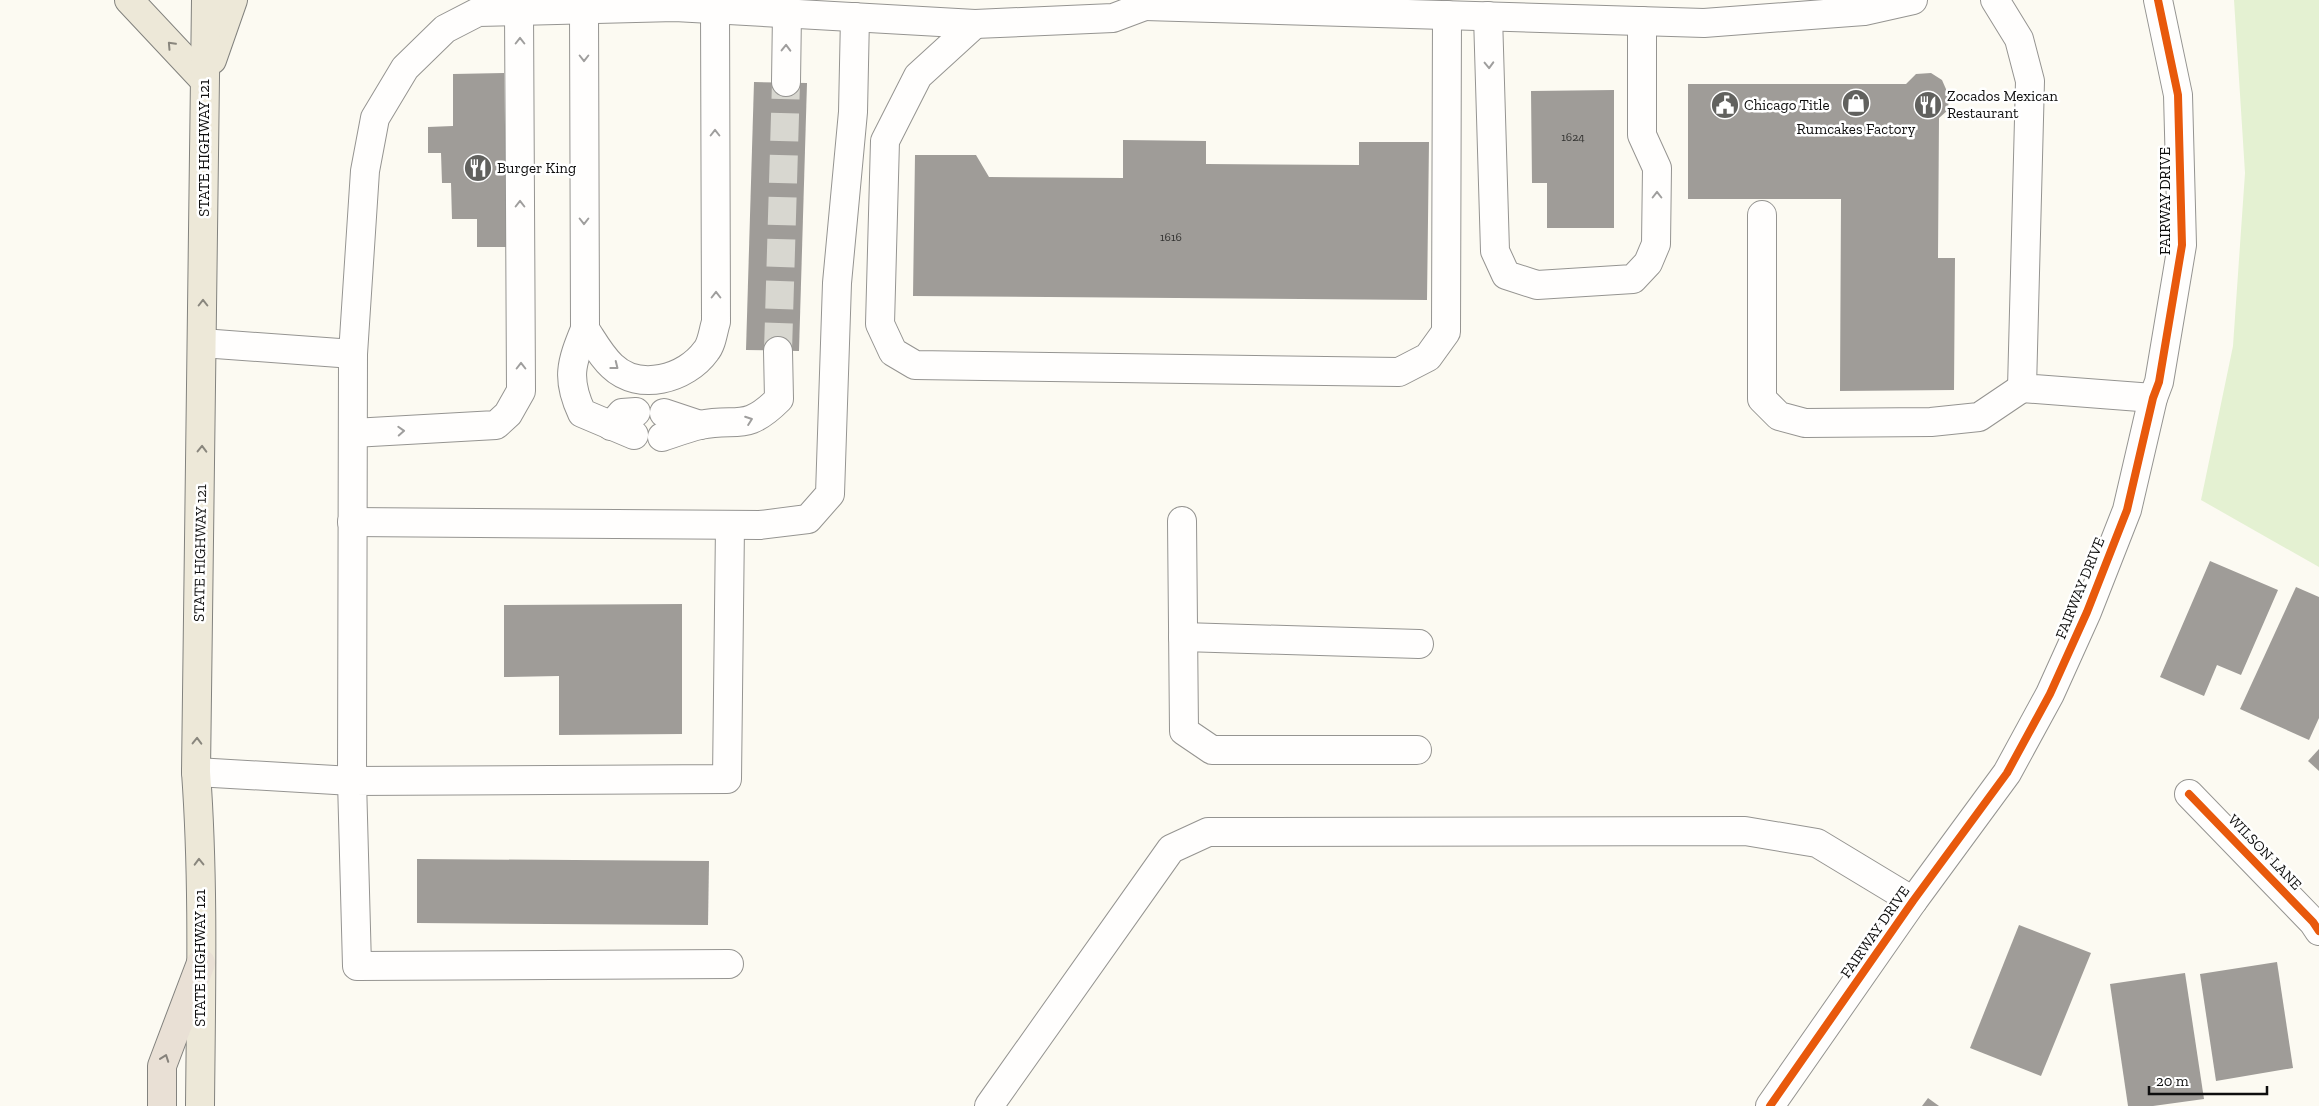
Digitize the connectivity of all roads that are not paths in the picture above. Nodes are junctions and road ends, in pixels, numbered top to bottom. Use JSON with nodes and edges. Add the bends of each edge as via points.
{"nodes":[{"id":1,"x":129,"y":0,"type":"edge"},
{"id":2,"x":206,"y":0,"type":"edge"},
{"id":3,"x":233,"y":0,"type":"edge"},
{"id":4,"x":1913,"y":0,"type":"edge"},
{"id":5,"x":1995,"y":0,"type":"edge"},
{"id":6,"x":2158,"y":0,"type":"edge"},
{"id":7,"x":1144,"y":3,"type":"edge"},
{"id":8,"x":675,"y":4,"type":"edge"},
{"id":9,"x":715,"y":9,"type":"junction"},
{"id":10,"x":584,"y":10,"type":"junction"},
{"id":11,"x":520,"y":11,"type":"junction"},
{"id":12,"x":1500,"y":11,"type":"edge"},
{"id":13,"x":787,"y":13,"type":"junction"},
{"id":14,"x":1447,"y":15,"type":"junction"},
{"id":15,"x":855,"y":17,"type":"junction"},
{"id":16,"x":1642,"y":21,"type":"junction"},
{"id":17,"x":975,"y":24,"type":"junction"},
{"id":18,"x":204,"y":80,"type":"junction"},
{"id":19,"x":786,"y":82,"type":"tunnel mouth"},
{"id":20,"x":1762,"y":214,"type":"dead end"},
{"id":21,"x":585,"y":329,"type":"junction"},
{"id":22,"x":202,"y":343,"type":"junction"},
{"id":23,"x":778,"y":351,"type":"tunnel mouth"},
{"id":24,"x":353,"y":354,"type":"junction"},
{"id":25,"x":2022,"y":388,"type":"junction"},
{"id":26,"x":2153,"y":398,"type":"junction"},
{"id":27,"x":627,"y":424,"type":"dead end"},
{"id":28,"x":663,"y":425,"type":"dead end"},
{"id":29,"x":353,"y":433,"type":"junction"},
{"id":30,"x":1182,"y":521,"type":"dead end"},
{"id":31,"x":352,"y":522,"type":"junction"},
{"id":32,"x":730,"y":525,"type":"junction"},
{"id":33,"x":1183,"y":637,"type":"junction"},
{"id":34,"x":1419,"y":644,"type":"dead end"},
{"id":35,"x":1417,"y":750,"type":"dead end"},
{"id":36,"x":196,"y":772,"type":"junction"},
{"id":37,"x":352,"y":782,"type":"junction"},
{"id":38,"x":2189,"y":794,"type":"dead end"},
{"id":39,"x":1914,"y":901,"type":"junction"},
{"id":40,"x":2319,"y":931,"type":"edge"},
{"id":41,"x":201,"y":963,"type":"junction"},
{"id":42,"x":729,"y":964,"type":"dead end"},
{"id":43,"x":162,"y":1106,"type":"edge"},
{"id":44,"x":200,"y":1106,"type":"edge"},
{"id":45,"x":989,"y":1106,"type":"edge"},
{"id":46,"x":1770,"y":1106,"type":"edge"}],
"edges":[{"from":18,"to":1,"type":"main road","one_way":true},
{"from":2,"to":18,"type":"main road","name":"STATE HIGHWAY 121"},
{"from":3,"to":18,"type":"main road"},
{"from":4,"to":16,"type":"street","via":[[1864,11],[1704,23]]},
{"from":5,"to":25,"type":"street","via":[[2019,39],[2030,81]]},
{"from":6,"to":26,"type":"street","name":"FAIRWAY DRIVE","via":[[2178,95],[2182,246],[2159,382]]},
{"from":7,"to":14,"type":"street"},
{"from":7,"to":17,"type":"street","via":[[1113,18]]},
{"from":8,"to":9,"type":"street"},
{"from":8,"to":10,"type":"street"},
{"from":9,"to":13,"type":"street"},
{"from":21,"to":9,"type":"street","one_way":true,"via":[[612,367],[639,380],[668,378],[691,367],[708,350],[716,322]]},
{"from":10,"to":11,"type":"street"},
{"from":10,"to":21,"type":"street","one_way":true},
{"from":11,"to":24,"type":"street","via":[[478,12],[445,29],[405,68],[375,118],[365,171]]},
{"from":29,"to":11,"type":"street","one_way":true,"via":[[496,425],[508,414],[521,391]]},
{"from":12,"to":14,"type":"street"},
{"from":12,"to":16,"type":"street"},
{"from":12,"to":16,"type":"street","one_way":true,"via":[[1495,251],[1506,275],[1538,285],[1632,279],[1648,263],[1656,244],[1657,168],[1642,135]]},
{"from":13,"to":15,"type":"street"},
{"from":19,"to":13,"type":"street","one_way":true},
{"from":14,"to":17,"type":"street","via":[[1446,332],[1428,357],[1400,372],[915,364],[893,352],[880,324],[885,141],[918,76]]},
{"from":15,"to":17,"type":"street"},
{"from":15,"to":32,"type":"street","via":[[853,112],[837,283],[830,494],[808,520]]},
{"from":22,"to":18,"type":"main road","name":"STATE HIGHWAY 121","one_way":true},
{"from":20,"to":25,"type":"street","via":[[1762,399],[1779,416],[1805,423],[1932,422],[1979,417]]},
{"from":21,"to":27,"type":"street","via":[[571,361],[573,394],[582,413]]},
{"from":22,"to":24,"type":"street"},
{"from":36,"to":22,"type":"main road","name":"STATE HIGHWAY 121","one_way":true},
{"from":28,"to":23,"type":"street","one_way":true,"via":[[743,423],[764,414],[779,399]]},
{"from":24,"to":29,"type":"street"},
{"from":25,"to":26,"type":"street"},
{"from":26,"to":39,"type":"street","name":"FAIRWAY DRIVE","via":[[2127,510],[2050,694],[2007,773]]},
{"from":29,"to":31,"type":"street"},
{"from":30,"to":33,"type":"street"},
{"from":31,"to":32,"type":"street"},
{"from":31,"to":37,"type":"street"},
{"from":32,"to":37,"type":"street","via":[[727,779]]},
{"from":33,"to":34,"type":"street"},
{"from":33,"to":35,"type":"street","via":[[1184,732],[1212,750]]},
{"from":36,"to":37,"type":"street"},
{"from":41,"to":36,"type":"main road","name":"STATE HIGHWAY 121","one_way":true},
{"from":37,"to":42,"type":"street","via":[[358,966]]},
{"from":38,"to":40,"type":"street","name":"WILSON LANE"},
{"from":39,"to":45,"type":"street","via":[[1817,842],[1745,831],[1208,832],[1171,849]]},
{"from":39,"to":46,"type":"street","name":"FAIRWAY DRIVE"},
{"from":43,"to":41,"type":"highway","one_way":true,"via":[[162,1066]]},
{"from":41,"to":44,"type":"main road","name":"STATE HIGHWAY 121"}]}
